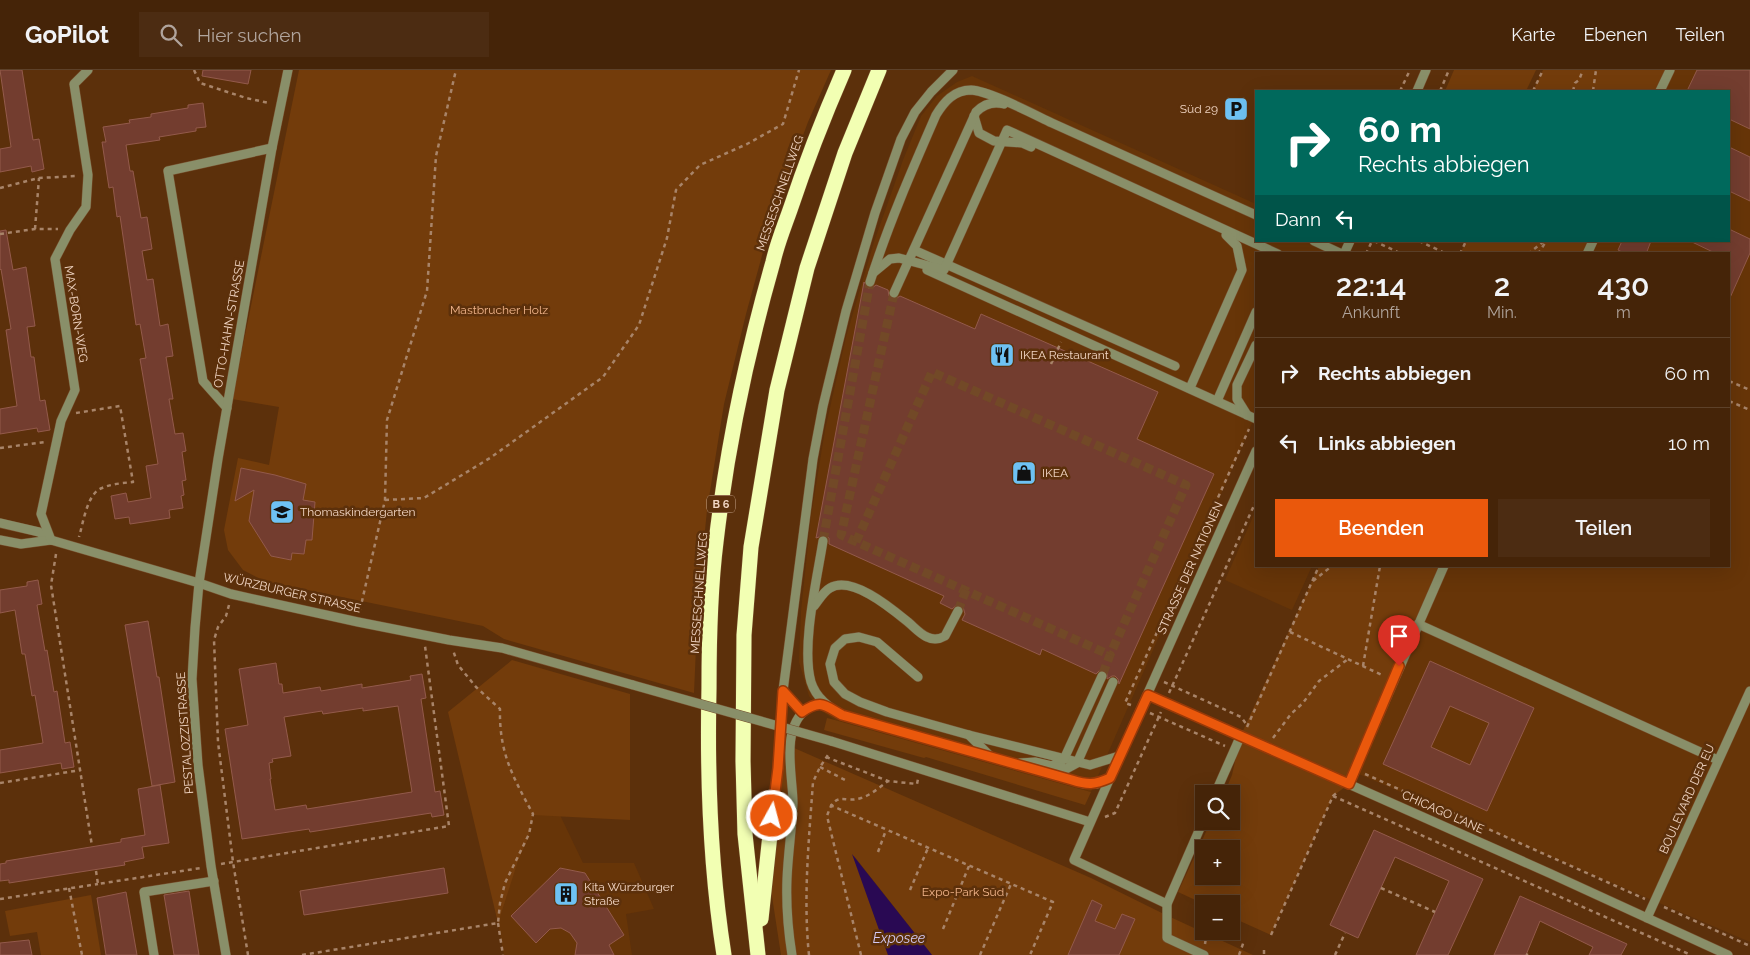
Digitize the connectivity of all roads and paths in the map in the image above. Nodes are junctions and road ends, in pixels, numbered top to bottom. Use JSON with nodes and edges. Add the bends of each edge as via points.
{"nodes":[{"id":1,"x":88,"y":70,"type":"edge"},
{"id":2,"x":194,"y":70,"type":"edge"},
{"id":3,"x":288,"y":70,"type":"edge"},
{"id":4,"x":456,"y":70,"type":"edge"},
{"id":5,"x":799,"y":70,"type":"edge"},
{"id":6,"x":844,"y":70,"type":"edge"},
{"id":7,"x":879,"y":70,"type":"edge"},
{"id":8,"x":953,"y":70,"type":"edge"},
{"id":9,"x":1410,"y":70,"type":"edge"},
{"id":10,"x":1426,"y":70,"type":"edge"},
{"id":11,"x":1449,"y":70,"type":"edge"},
{"id":12,"x":1543,"y":70,"type":"edge"},
{"id":13,"x":1583,"y":70,"type":"edge"},
{"id":14,"x":1596,"y":70,"type":"edge"},
{"id":15,"x":1670,"y":70,"type":"edge"},
{"id":16,"x":1400,"y":90,"type":"edge"},
{"id":17,"x":1417,"y":90,"type":"edge"},
{"id":18,"x":1440,"y":90,"type":"edge"},
{"id":19,"x":1533,"y":90,"type":"edge"},
{"id":20,"x":1573,"y":90,"type":"edge"},
{"id":21,"x":1593,"y":90,"type":"edge"},
{"id":22,"x":1660,"y":90,"type":"edge"},
{"id":23,"x":281,"y":105,"type":"junction"},
{"id":24,"x":1025,"y":110,"type":"junction"},
{"id":25,"x":974,"y":116,"type":"junction"},
{"id":26,"x":272,"y":148,"type":"junction"},
{"id":27,"x":88,"y":175,"type":"junction"},
{"id":28,"x":39,"y":178,"type":"junction"},
{"id":29,"x":0,"y":188,"type":"edge"},
{"id":30,"x":1255,"y":215,"type":"edge"},
{"id":31,"x":35,"y":229,"type":"junction"},
{"id":32,"x":70,"y":230,"type":"junction"},
{"id":33,"x":0,"y":234,"type":"edge"},
{"id":34,"x":1226,"y":235,"type":"junction"},
{"id":35,"x":1316,"y":242,"type":"edge"},
{"id":36,"x":1375,"y":242,"type":"edge"},
{"id":37,"x":1422,"y":242,"type":"edge"},
{"id":38,"x":1544,"y":242,"type":"edge"},
{"id":39,"x":914,"y":250,"type":"junction"},
{"id":40,"x":1264,"y":252,"type":"edge"},
{"id":41,"x":1274,"y":252,"type":"edge"},
{"id":42,"x":1339,"y":252,"type":"edge"},
{"id":43,"x":1398,"y":252,"type":"edge"},
{"id":44,"x":1443,"y":252,"type":"edge"},
{"id":45,"x":1531,"y":252,"type":"edge"},
{"id":46,"x":908,"y":262,"type":"junction"},
{"id":47,"x":873,"y":273,"type":"junction"},
{"id":48,"x":870,"y":282,"type":"tunnel mouth"},
{"id":49,"x":894,"y":293,"type":"tunnel mouth"},
{"id":50,"x":1255,"y":314,"type":"edge"},
{"id":51,"x":1255,"y":347,"type":"edge"},
{"id":52,"x":1175,"y":366,"type":"dead end"},
{"id":53,"x":1730,"y":381,"type":"edge"},
{"id":54,"x":1190,"y":388,"type":"junction"},
{"id":55,"x":1750,"y":390,"type":"edge"},
{"id":56,"x":1217,"y":400,"type":"junction"},
{"id":57,"x":1730,"y":401,"type":"edge"},
{"id":58,"x":227,"y":408,"type":"junction"},
{"id":59,"x":1750,"y":410,"type":"edge"},
{"id":60,"x":64,"y":414,"type":"junction"},
{"id":61,"x":1253,"y":417,"type":"edge"},
{"id":62,"x":56,"y":441,"type":"junction"},
{"id":63,"x":0,"y":448,"type":"edge"},
{"id":64,"x":1255,"y":453,"type":"edge"},
{"id":65,"x":385,"y":500,"type":"junction"},
{"id":66,"x":1255,"y":503,"type":"edge"},
{"id":67,"x":0,"y":523,"type":"edge"},
{"id":68,"x":0,"y":540,"type":"edge"},
{"id":69,"x":51,"y":540,"type":"junction"},
{"id":70,"x":823,"y":541,"type":"tunnel mouth"},
{"id":71,"x":76,"y":548,"type":"junction"},
{"id":72,"x":1319,"y":567,"type":"edge"},
{"id":73,"x":1331,"y":567,"type":"edge"},
{"id":74,"x":1380,"y":567,"type":"edge"},
{"id":75,"x":1444,"y":567,"type":"edge"},
{"id":76,"x":1312,"y":582,"type":"junction"},
{"id":77,"x":199,"y":583,"type":"junction"},
{"id":78,"x":231,"y":594,"type":"junction"},
{"id":79,"x":813,"y":608,"type":"junction"},
{"id":80,"x":958,"y":611,"type":"tunnel mouth"},
{"id":81,"x":358,"y":622,"type":"junction"},
{"id":82,"x":1418,"y":624,"type":"junction"},
{"id":83,"x":1290,"y":632,"type":"junction"},
{"id":84,"x":426,"y":635,"type":"junction"},
{"id":85,"x":449,"y":640,"type":"junction"},
{"id":86,"x":1348,"y":659,"type":"junction"},
{"id":87,"x":1363,"y":666,"type":"junction"},
{"id":88,"x":1102,"y":676,"type":"tunnel mouth"},
{"id":89,"x":918,"y":677,"type":"dead end"},
{"id":90,"x":1393,"y":680,"type":"junction"},
{"id":91,"x":1112,"y":682,"type":"tunnel mouth"},
{"id":92,"x":783,"y":691,"type":"junction"},
{"id":93,"x":1750,"y":691,"type":"edge"},
{"id":94,"x":1148,"y":695,"type":"junction"},
{"id":95,"x":1125,"y":702,"type":"dead end"},
{"id":96,"x":830,"y":708,"type":"junction"},
{"id":97,"x":802,"y":712,"type":"junction"},
{"id":98,"x":1248,"y":726,"type":"junction"},
{"id":99,"x":969,"y":735,"type":"junction"},
{"id":100,"x":1241,"y":735,"type":"junction"},
{"id":101,"x":1273,"y":738,"type":"dead end"},
{"id":102,"x":834,"y":742,"type":"junction"},
{"id":103,"x":1234,"y":750,"type":"junction"},
{"id":104,"x":1119,"y":756,"type":"junction"},
{"id":105,"x":826,"y":757,"type":"junction"},
{"id":106,"x":991,"y":758,"type":"junction"},
{"id":107,"x":1064,"y":759,"type":"junction"},
{"id":108,"x":1718,"y":760,"type":"junction"},
{"id":109,"x":1077,"y":763,"type":"junction"},
{"id":110,"x":1015,"y":764,"type":"junction"},
{"id":111,"x":820,"y":766,"type":"junction"},
{"id":112,"x":1052,"y":766,"type":"junction"},
{"id":113,"x":921,"y":768,"type":"junction"},
{"id":114,"x":81,"y":770,"type":"junction"},
{"id":115,"x":1354,"y":772,"type":"junction"},
{"id":116,"x":1110,"y":778,"type":"junction"},
{"id":117,"x":847,"y":781,"type":"dead end"},
{"id":118,"x":888,"y":781,"type":"junction"},
{"id":119,"x":0,"y":783,"type":"edge"},
{"id":120,"x":1349,"y":784,"type":"junction"},
{"id":121,"x":1219,"y":785,"type":"edge"},
{"id":122,"x":1333,"y":796,"type":"junction"},
{"id":123,"x":830,"y":805,"type":"junction"},
{"id":124,"x":1116,"y":813,"type":"dead end"},
{"id":125,"x":772,"y":816,"type":"joint"},
{"id":126,"x":1090,"y":822,"type":"junction"},
{"id":127,"x":886,"y":830,"type":"junction"},
{"id":128,"x":1199,"y":830,"type":"edge"},
{"id":129,"x":92,"y":846,"type":"dead end"},
{"id":130,"x":928,"y":848,"type":"junction"},
{"id":131,"x":878,"y":852,"type":"dead end"},
{"id":132,"x":232,"y":862,"type":"junction"},
{"id":133,"x":211,"y":866,"type":"junction"},
{"id":134,"x":970,"y":866,"type":"junction"},
{"id":135,"x":96,"y":871,"type":"dead end"},
{"id":136,"x":214,"y":881,"type":"junction"},
{"id":137,"x":98,"y":884,"type":"junction"},
{"id":138,"x":1011,"y":884,"type":"junction"},
{"id":139,"x":69,"y":888,"type":"junction"},
{"id":140,"x":1381,"y":888,"type":"dead end"},
{"id":141,"x":910,"y":890,"type":"dead end"},
{"id":142,"x":0,"y":899,"type":"edge"},
{"id":143,"x":1654,"y":903,"type":"junction"},
{"id":144,"x":1167,"y":904,"type":"junction"},
{"id":145,"x":1435,"y":912,"type":"dead end"},
{"id":146,"x":1647,"y":918,"type":"junction"},
{"id":147,"x":498,"y":923,"type":"junction"},
{"id":148,"x":942,"y":929,"type":"dead end"},
{"id":149,"x":1345,"y":932,"type":"dead end"},
{"id":150,"x":1271,"y":935,"type":"dead end"},
{"id":151,"x":1244,"y":941,"type":"dead end"},
{"id":152,"x":1750,"y":946,"type":"edge"},
{"id":153,"x":1264,"y":950,"type":"dead end"},
{"id":154,"x":82,"y":955,"type":"edge"},
{"id":155,"x":154,"y":955,"type":"edge"},
{"id":156,"x":226,"y":955,"type":"edge"},
{"id":157,"x":248,"y":955,"type":"edge"},
{"id":158,"x":302,"y":955,"type":"edge"},
{"id":159,"x":503,"y":955,"type":"edge"},
{"id":160,"x":724,"y":955,"type":"edge"},
{"id":161,"x":758,"y":955,"type":"edge"},
{"id":162,"x":792,"y":955,"type":"edge"},
{"id":163,"x":809,"y":955,"type":"edge"},
{"id":164,"x":861,"y":955,"type":"edge"},
{"id":165,"x":980,"y":955,"type":"edge"},
{"id":166,"x":1030,"y":955,"type":"edge"},
{"id":167,"x":1204,"y":955,"type":"edge"},
{"id":168,"x":1239,"y":955,"type":"edge"},
{"id":169,"x":1264,"y":955,"type":"edge"},
{"id":170,"x":1335,"y":955,"type":"edge"},
{"id":171,"x":1691,"y":955,"type":"edge"},
{"id":172,"x":1728,"y":955,"type":"edge"}],
"edges":[{"from":1,"to":27,"type":"street","name":"MAX-BORN-WEG","via":[[74,84]]},
{"from":2,"to":23,"type":"path","via":[[200,83]]},
{"from":3,"to":23,"type":"street","name":"OTTO-HAHN-STRASSE"},
{"from":4,"to":65,"type":"path","via":[[436,156],[427,291],[386,420]]},
{"from":5,"to":65,"type":"path","via":[[783,124],[700,165],[676,190],[667,238],[639,325],[603,377],[490,458],[424,498]]},
{"from":6,"to":160,"type":"highway","name":"MESSESCHNELLWEG","number":"B 6","via":[[813,144],[773,260],[743,381],[717,535],[710,630],[708,759],[711,836]]},
{"from":7,"to":161,"type":"highway","via":[[845,153],[807,268],[777,390],[751,547],[744,635],[744,834]]},
{"from":8,"to":92,"type":"street","via":[[915,112],[901,139],[846,311],[813,459]]},
{"from":9,"to":16,"type":"path"},
{"from":10,"to":17,"type":"street"},
{"from":11,"to":18,"type":"path"},
{"from":12,"to":19,"type":"path"},
{"from":13,"to":20,"type":"path"},
{"from":14,"to":21,"type":"path"},
{"from":15,"to":22,"type":"street"},
{"from":23,"to":26,"type":"street","name":"OTTO-HAHN-STRASSE"},
{"from":24,"to":25,"type":"street","via":[[997,102],[982,106]]},
{"from":24,"to":30,"type":"street"},
{"from":24,"to":47,"type":"street","via":[[970,90],[955,94],[943,103],[898,200]]},
{"from":25,"to":34,"type":"street","via":[[979,133],[994,142],[1022,143]]},
{"from":25,"to":39,"type":"street"},
{"from":26,"to":58,"type":"street","name":"OTTO-HAHN-STRASSE"},
{"from":26,"to":58,"type":"street","via":[[168,171],[203,382]]},
{"from":27,"to":28,"type":"path"},
{"from":27,"to":32,"type":"street","name":"MAX-BORN-WEG","via":[[86,207]]},
{"from":28,"to":29,"type":"path"},
{"from":28,"to":31,"type":"path"},
{"from":31,"to":32,"type":"path"},
{"from":31,"to":33,"type":"path"},
{"from":32,"to":60,"type":"street","name":"MAX-BORN-WEG","via":[[55,259],[75,390]]},
{"from":34,"to":40,"type":"street"},
{"from":34,"to":54,"type":"street","via":[[1237,246],[1242,270]]},
{"from":35,"to":42,"type":"street"},
{"from":36,"to":43,"type":"path"},
{"from":37,"to":44,"type":"path"},
{"from":38,"to":45,"type":"path"},
{"from":39,"to":46,"type":"street"},
{"from":39,"to":52,"type":"street"},
{"from":41,"to":47,"type":"street","via":[[1007,130],[944,270],[899,258],[890,259]]},
{"from":46,"to":49,"type":"street"},
{"from":46,"to":54,"type":"street"},
{"from":47,"to":48,"type":"street"},
{"from":50,"to":56,"type":"street"},
{"from":51,"to":61,"type":"street","via":[[1237,385],[1237,399]]},
{"from":53,"to":55,"type":"path"},
{"from":54,"to":56,"type":"street"},
{"from":56,"to":61,"type":"street"},
{"from":57,"to":59,"type":"path"},
{"from":58,"to":77,"type":"street","name":"OTTO-HAHN-STRASSE"},
{"from":60,"to":62,"type":"street","name":"MAX-BORN-WEG"},
{"from":60,"to":71,"type":"path","via":[[120,406],[133,482],[100,488],[93,493]]},
{"from":61,"to":95,"type":"path"},
{"from":62,"to":63,"type":"path"},
{"from":62,"to":69,"type":"street","name":"MAX-BORN-WEG","via":[[41,514]]},
{"from":64,"to":94,"type":"street","name":"STRASSE DER NATIONEN"},
{"from":65,"to":81,"type":"path"},
{"from":66,"to":98,"type":"path","via":[[1172,685],[1241,717]]},
{"from":67,"to":69,"type":"street","name":"WÜRZBURGER STRASSE","via":[[39,532]]},
{"from":68,"to":69,"type":"street","name":"WÜRZBURGER STRASSE","via":[[21,544]]},
{"from":69,"to":71,"type":"street","name":"WÜRZBURGER STRASSE"},
{"from":69,"to":114,"type":"path","via":[[57,556],[51,585]]},
{"from":70,"to":79,"type":"street"},
{"from":71,"to":77,"type":"street","name":"WÜRZBURGER STRASSE"},
{"from":72,"to":76,"type":"path"},
{"from":73,"to":76,"type":"path"},
{"from":74,"to":87,"type":"path"},
{"from":75,"to":82,"type":"street"},
{"from":76,"to":83,"type":"path"},
{"from":77,"to":78,"type":"street","name":"WÜRZBURGER STRASSE"},
{"from":77,"to":133,"type":"street","name":"PESTALOZZISTRASSE","via":[[192,679],[198,765]]},
{"from":78,"to":81,"type":"street","name":"WÜRZBURGER STRASSE"},
{"from":78,"to":132,"type":"path","via":[[226,616],[214,640],[218,742]]},
{"from":79,"to":80,"type":"street","via":[[830,588],[846,585],[889,606],[926,637],[939,639],[945,636]]},
{"from":79,"to":96,"type":"street","via":[[807,658],[812,683]]},
{"from":81,"to":84,"type":"street","name":"WÜRZBURGER STRASSE"},
{"from":82,"to":90,"type":"street"},
{"from":82,"to":108,"type":"street"},
{"from":83,"to":86,"type":"path"},
{"from":83,"to":98,"type":"path"},
{"from":84,"to":85,"type":"street","name":"WÜRZBURGER STRASSE"},
{"from":84,"to":132,"type":"path","via":[[448,826]]},
{"from":85,"to":102,"type":"street","name":"WÜRZBURGER STRASSE","bridge":true,"via":[[502,648]]},
{"from":85,"to":147,"type":"path","via":[[458,665],[500,709],[499,730],[504,755],[533,814],[529,834],[505,883]]},
{"from":86,"to":87,"type":"path"},
{"from":86,"to":101,"type":"path","via":[[1318,681]]},
{"from":87,"to":90,"type":"path"},
{"from":88,"to":107,"type":"street"},
{"from":89,"to":99,"type":"street","via":[[877,642],[859,637],[845,639],[835,648],[830,664],[834,682],[845,694],[860,702]]},
{"from":90,"to":115,"type":"street"},
{"from":91,"to":109,"type":"street"},
{"from":92,"to":97,"type":"street"},
{"from":92,"to":125,"type":"street"},
{"from":93,"to":108,"type":"street","name":"BOULEVARD DER EU"},
{"from":94,"to":100,"type":"street","name":"CHICAGO LANE"},
{"from":94,"to":104,"type":"street","name":"STRASSE DER NATIONEN"},
{"from":96,"to":97,"type":"street","via":[[813,704]]},
{"from":96,"to":106,"type":"street","via":[[842,715]]},
{"from":97,"to":162,"type":"street","via":[[790,744],[793,802],[787,880]]},
{"from":98,"to":100,"type":"path"},
{"from":99,"to":106,"type":"street"},
{"from":99,"to":107,"type":"street"},
{"from":100,"to":103,"type":"street"},
{"from":100,"to":120,"type":"street","name":"CHICAGO LANE"},
{"from":102,"to":105,"type":"path"},
{"from":102,"to":113,"type":"street","name":"WÜRZBURGER STRASSE"},
{"from":103,"to":121,"type":"street"},
{"from":103,"to":124,"type":"path","via":[[1159,717]]},
{"from":104,"to":109,"type":"street","via":[[1090,765]]},
{"from":104,"to":116,"type":"street","name":"STRASSE DER NATIONEN"},
{"from":105,"to":111,"type":"path"},
{"from":105,"to":118,"type":"path"},
{"from":106,"to":110,"type":"street"},
{"from":107,"to":109,"type":"street"},
{"from":107,"to":112,"type":"street"},
{"from":108,"to":143,"type":"street","name":"BOULEVARD DER EU"},
{"from":109,"to":112,"type":"street","via":[[1066,769]]},
{"from":110,"to":112,"type":"street","via":[[1035,762]]},
{"from":110,"to":116,"type":"street","via":[[1084,784],[1097,784]]},
{"from":111,"to":117,"type":"path"},
{"from":111,"to":163,"type":"path","via":[[813,782],[810,821]]},
{"from":113,"to":118,"type":"path","via":[[917,784]]},
{"from":113,"to":126,"type":"street","name":"WÜRZBURGER STRASSE"},
{"from":114,"to":119,"type":"path"},
{"from":114,"to":129,"type":"path"},
{"from":115,"to":120,"type":"street"},
{"from":115,"to":143,"type":"path","via":[[1368,775]]},
{"from":116,"to":126,"type":"street","name":"STRASSE DER NATIONEN"},
{"from":118,"to":123,"type":"path","via":[[860,799],[841,798]]},
{"from":120,"to":122,"type":"path"},
{"from":120,"to":146,"type":"street","name":"CHICAGO LANE"},
{"from":122,"to":150,"type":"path"},
{"from":122,"to":171,"type":"path"},
{"from":123,"to":127,"type":"path"},
{"from":123,"to":164,"type":"path","via":[[826,816]]},
{"from":125,"to":161,"type":"highway"},
{"from":126,"to":144,"type":"street","name":"STRASSE DER NATIONEN","via":[[1074,860]]},
{"from":127,"to":130,"type":"path"},
{"from":127,"to":131,"type":"path"},
{"from":128,"to":144,"type":"street"},
{"from":130,"to":134,"type":"path"},
{"from":130,"to":141,"type":"path"},
{"from":132,"to":133,"type":"path"},
{"from":132,"to":157,"type":"path"},
{"from":133,"to":136,"type":"street","name":"PESTALOZZISTRASSE"},
{"from":133,"to":137,"type":"path"},
{"from":134,"to":138,"type":"path"},
{"from":134,"to":148,"type":"path"},
{"from":135,"to":137,"type":"path"},
{"from":136,"to":155,"type":"street","via":[[144,892]]},
{"from":136,"to":156,"type":"street","name":"PESTALOZZISTRASSE"},
{"from":137,"to":139,"type":"path"},
{"from":138,"to":165,"type":"path"},
{"from":138,"to":166,"type":"path","via":[[1053,902]]},
{"from":139,"to":142,"type":"path"},
{"from":139,"to":154,"type":"path"},
{"from":140,"to":145,"type":"path"},
{"from":143,"to":146,"type":"street","name":"BOULEVARD DER EU"},
{"from":143,"to":152,"type":"path"},
{"from":144,"to":167,"type":"street","via":[[1167,938]]},
{"from":146,"to":172,"type":"street","name":"CHICAGO LANE"},
{"from":147,"to":158,"type":"path"},
{"from":147,"to":159,"type":"path"},
{"from":149,"to":170,"type":"path"},
{"from":151,"to":168,"type":"path"},
{"from":153,"to":169,"type":"path"}]}
